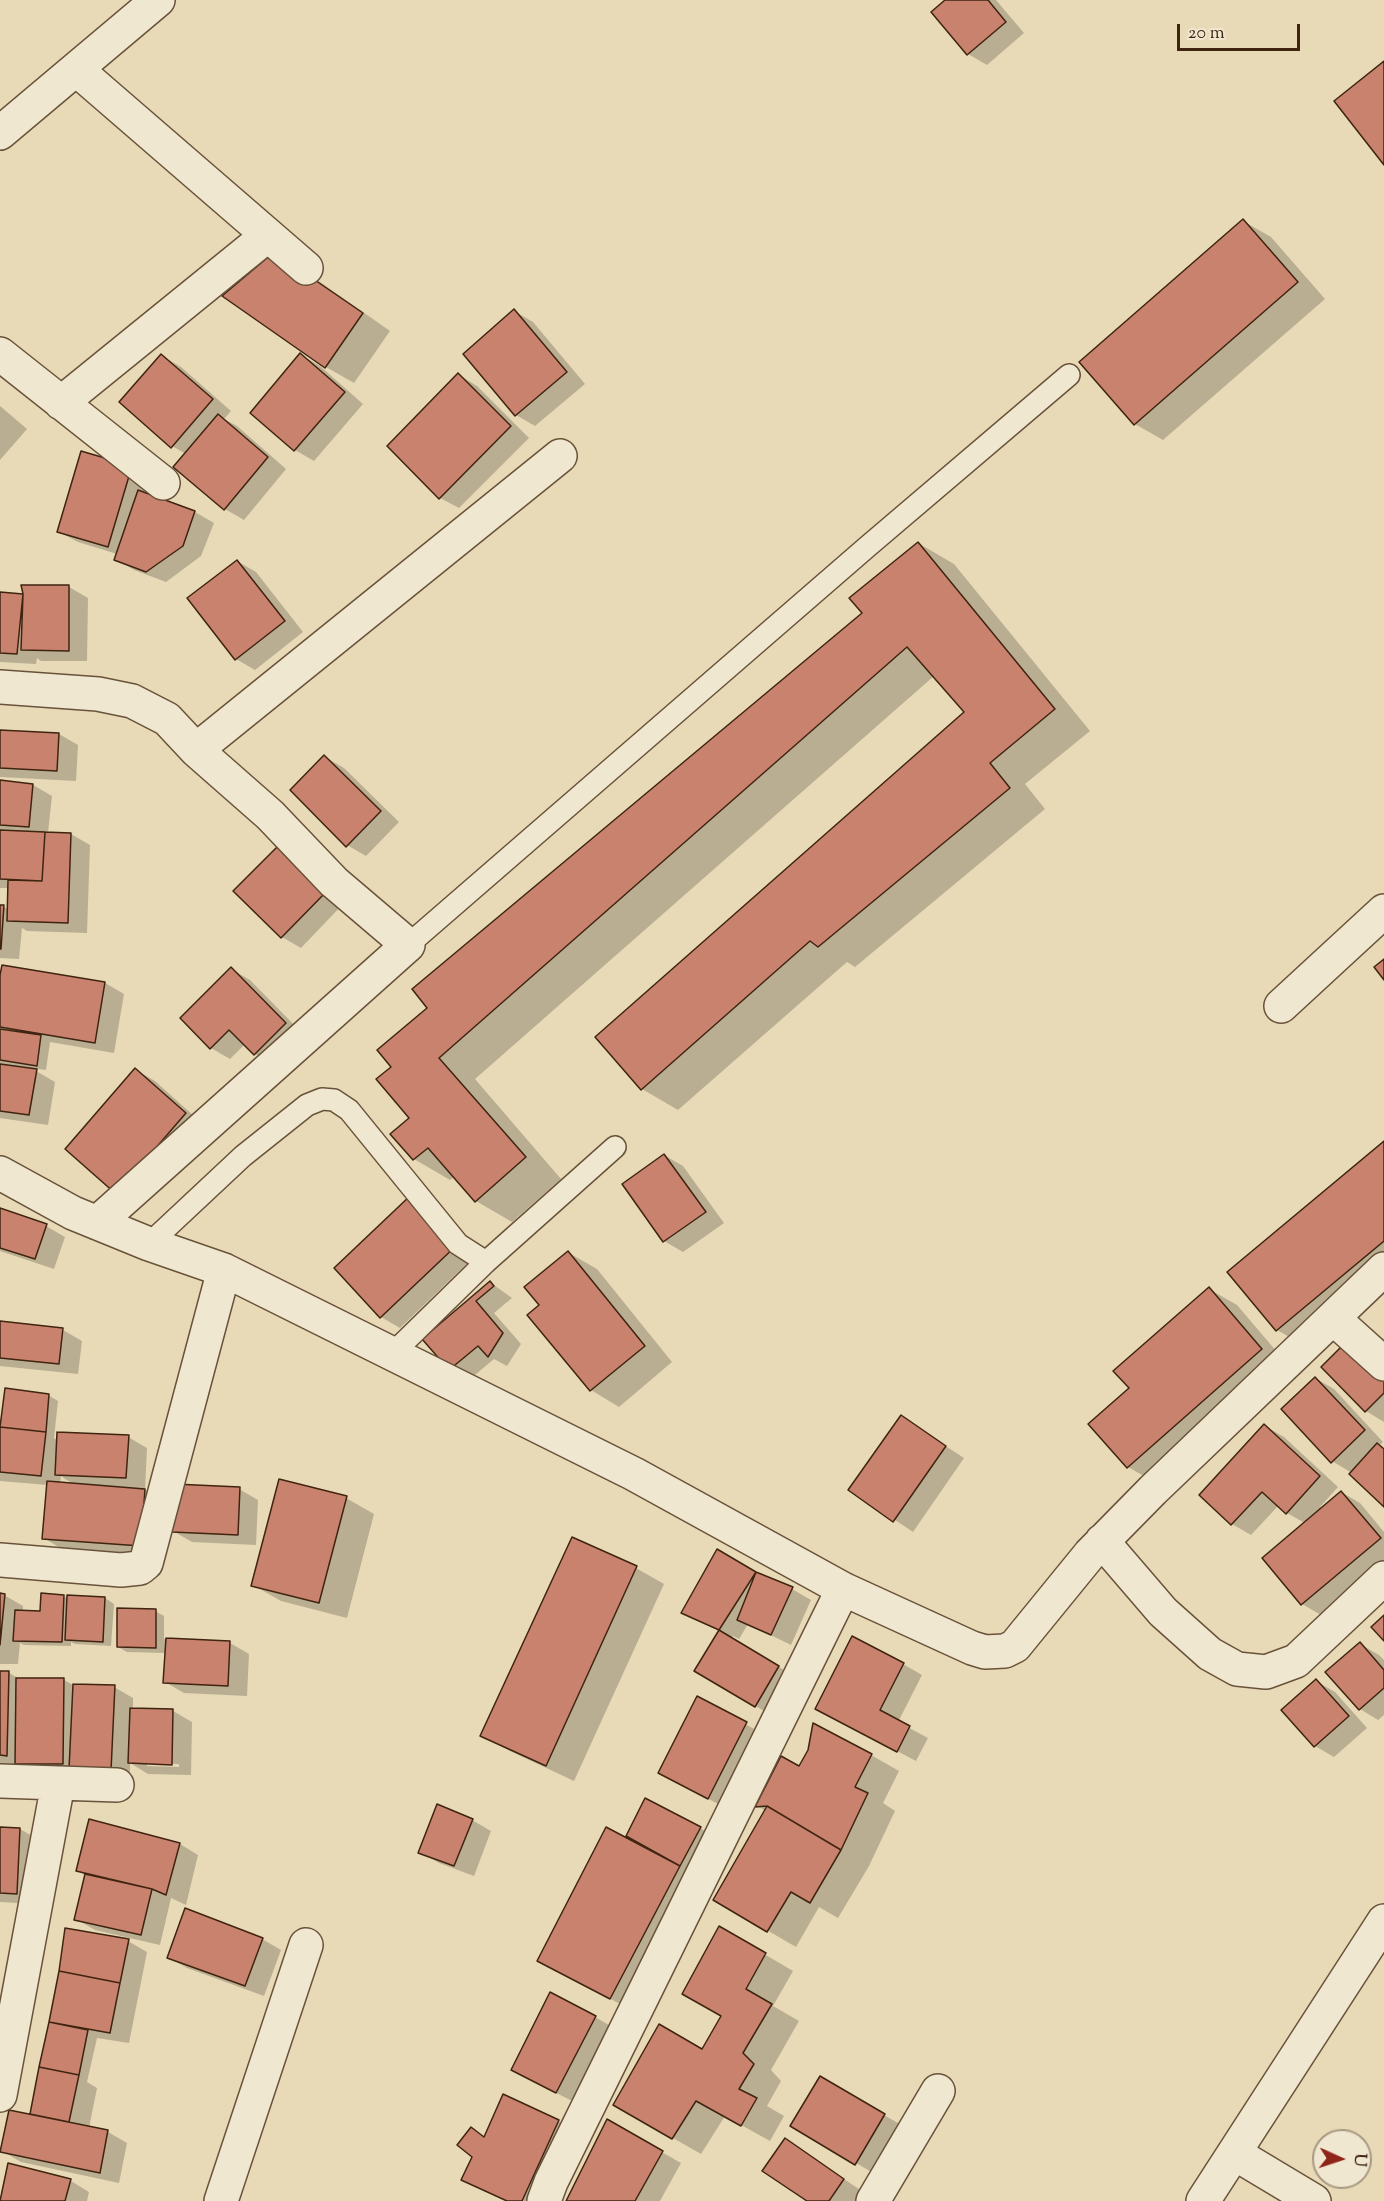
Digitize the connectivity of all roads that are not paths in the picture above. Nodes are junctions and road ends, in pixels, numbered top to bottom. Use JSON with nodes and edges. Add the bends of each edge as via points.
{"nodes":[{"id":1,"x":158,"y":0,"type":"edge"},
{"id":2,"x":76,"y":69,"type":"junction"},
{"id":3,"x":0,"y":133,"type":"edge"},
{"id":4,"x":268,"y":235,"type":"junction"},
{"id":5,"x":306,"y":268,"type":"dead end"},
{"id":6,"x":0,"y":354,"type":"edge"},
{"id":7,"x":1069,"y":375,"type":"dead end"},
{"id":8,"x":61,"y":403,"type":"junction"},
{"id":9,"x":560,"y":456,"type":"dead end"},
{"id":10,"x":163,"y":483,"type":"dead end"},
{"id":11,"x":0,"y":687,"type":"edge"},
{"id":12,"x":196,"y":750,"type":"junction"},
{"id":13,"x":1384,"y":912,"type":"edge"},
{"id":14,"x":408,"y":945,"type":"junction"},
{"id":15,"x":1281,"y":1005,"type":"dead end"},
{"id":16,"x":615,"y":1147,"type":"dead end"},
{"id":17,"x":0,"y":1173,"type":"edge"},
{"id":18,"x":97,"y":1223,"type":"junction"},
{"id":19,"x":149,"y":1244,"type":"junction"},
{"id":20,"x":486,"y":1263,"type":"junction"},
{"id":21,"x":1384,"y":1269,"type":"edge"},
{"id":22,"x":224,"y":1270,"type":"junction"},
{"id":23,"x":1333,"y":1318,"type":"junction"},
{"id":24,"x":393,"y":1353,"type":"junction"},
{"id":25,"x":1384,"y":1364,"type":"edge"},
{"id":26,"x":1102,"y":1541,"type":"junction"},
{"id":27,"x":0,"y":1560,"type":"edge"},
{"id":28,"x":1384,"y":1578,"type":"edge"},
{"id":29,"x":843,"y":1589,"type":"junction"},
{"id":30,"x":0,"y":1781,"type":"edge"},
{"id":31,"x":58,"y":1784,"type":"junction"},
{"id":32,"x":117,"y":1785,"type":"dead end"},
{"id":33,"x":1384,"y":1921,"type":"edge"},
{"id":34,"x":306,"y":1945,"type":"dead end"},
{"id":35,"x":938,"y":2091,"type":"dead end"},
{"id":36,"x":0,"y":2095,"type":"edge"},
{"id":37,"x":1234,"y":2153,"type":"junction"},
{"id":38,"x":221,"y":2201,"type":"edge"},
{"id":39,"x":544,"y":2201,"type":"edge"},
{"id":40,"x":873,"y":2201,"type":"edge"},
{"id":41,"x":1203,"y":2201,"type":"edge"},
{"id":42,"x":1314,"y":2201,"type":"edge"}],
"edges":[{"from":1,"to":2,"type":"street"},
{"from":2,"to":3,"type":"street"},
{"from":2,"to":4,"type":"street"},
{"from":4,"to":5,"type":"street"},
{"from":4,"to":8,"type":"street"},
{"from":6,"to":8,"type":"street"},
{"from":7,"to":14,"type":"lane"},
{"from":8,"to":10,"type":"street"},
{"from":9,"to":12,"type":"street"},
{"from":11,"to":12,"type":"street","via":[[98,694],[132,701],[167,719]]},
{"from":12,"to":14,"type":"street","via":[[270,814],[334,882]]},
{"from":13,"to":15,"type":"street"},
{"from":14,"to":18,"type":"street"},
{"from":16,"to":20,"type":"lane"},
{"from":17,"to":18,"type":"street"},
{"from":18,"to":19,"type":"street"},
{"from":19,"to":20,"type":"lane","via":[[243,1156],[307,1106],[322,1099],[334,1100],[349,1110],[458,1244]]},
{"from":19,"to":22,"type":"street"},
{"from":20,"to":24,"type":"lane"},
{"from":21,"to":23,"type":"street"},
{"from":22,"to":24,"type":"street"},
{"from":22,"to":27,"type":"street","via":[[146,1563],[140,1568],[121,1570]]},
{"from":23,"to":25,"type":"street"},
{"from":23,"to":26,"type":"street"},
{"from":24,"to":29,"type":"street","via":[[634,1474]]},
{"from":26,"to":28,"type":"street","via":[[1163,1612],[1210,1654],[1237,1669],[1266,1672],[1296,1661]]},
{"from":26,"to":29,"type":"street","via":[[1015,1647],[1005,1652],[972,1648]]},
{"from":29,"to":39,"type":"street"},
{"from":30,"to":31,"type":"street"},
{"from":31,"to":32,"type":"street"},
{"from":31,"to":36,"type":"street"},
{"from":33,"to":37,"type":"street"},
{"from":34,"to":38,"type":"street"},
{"from":35,"to":40,"type":"street"},
{"from":37,"to":41,"type":"street"},
{"from":37,"to":42,"type":"street"}]}
